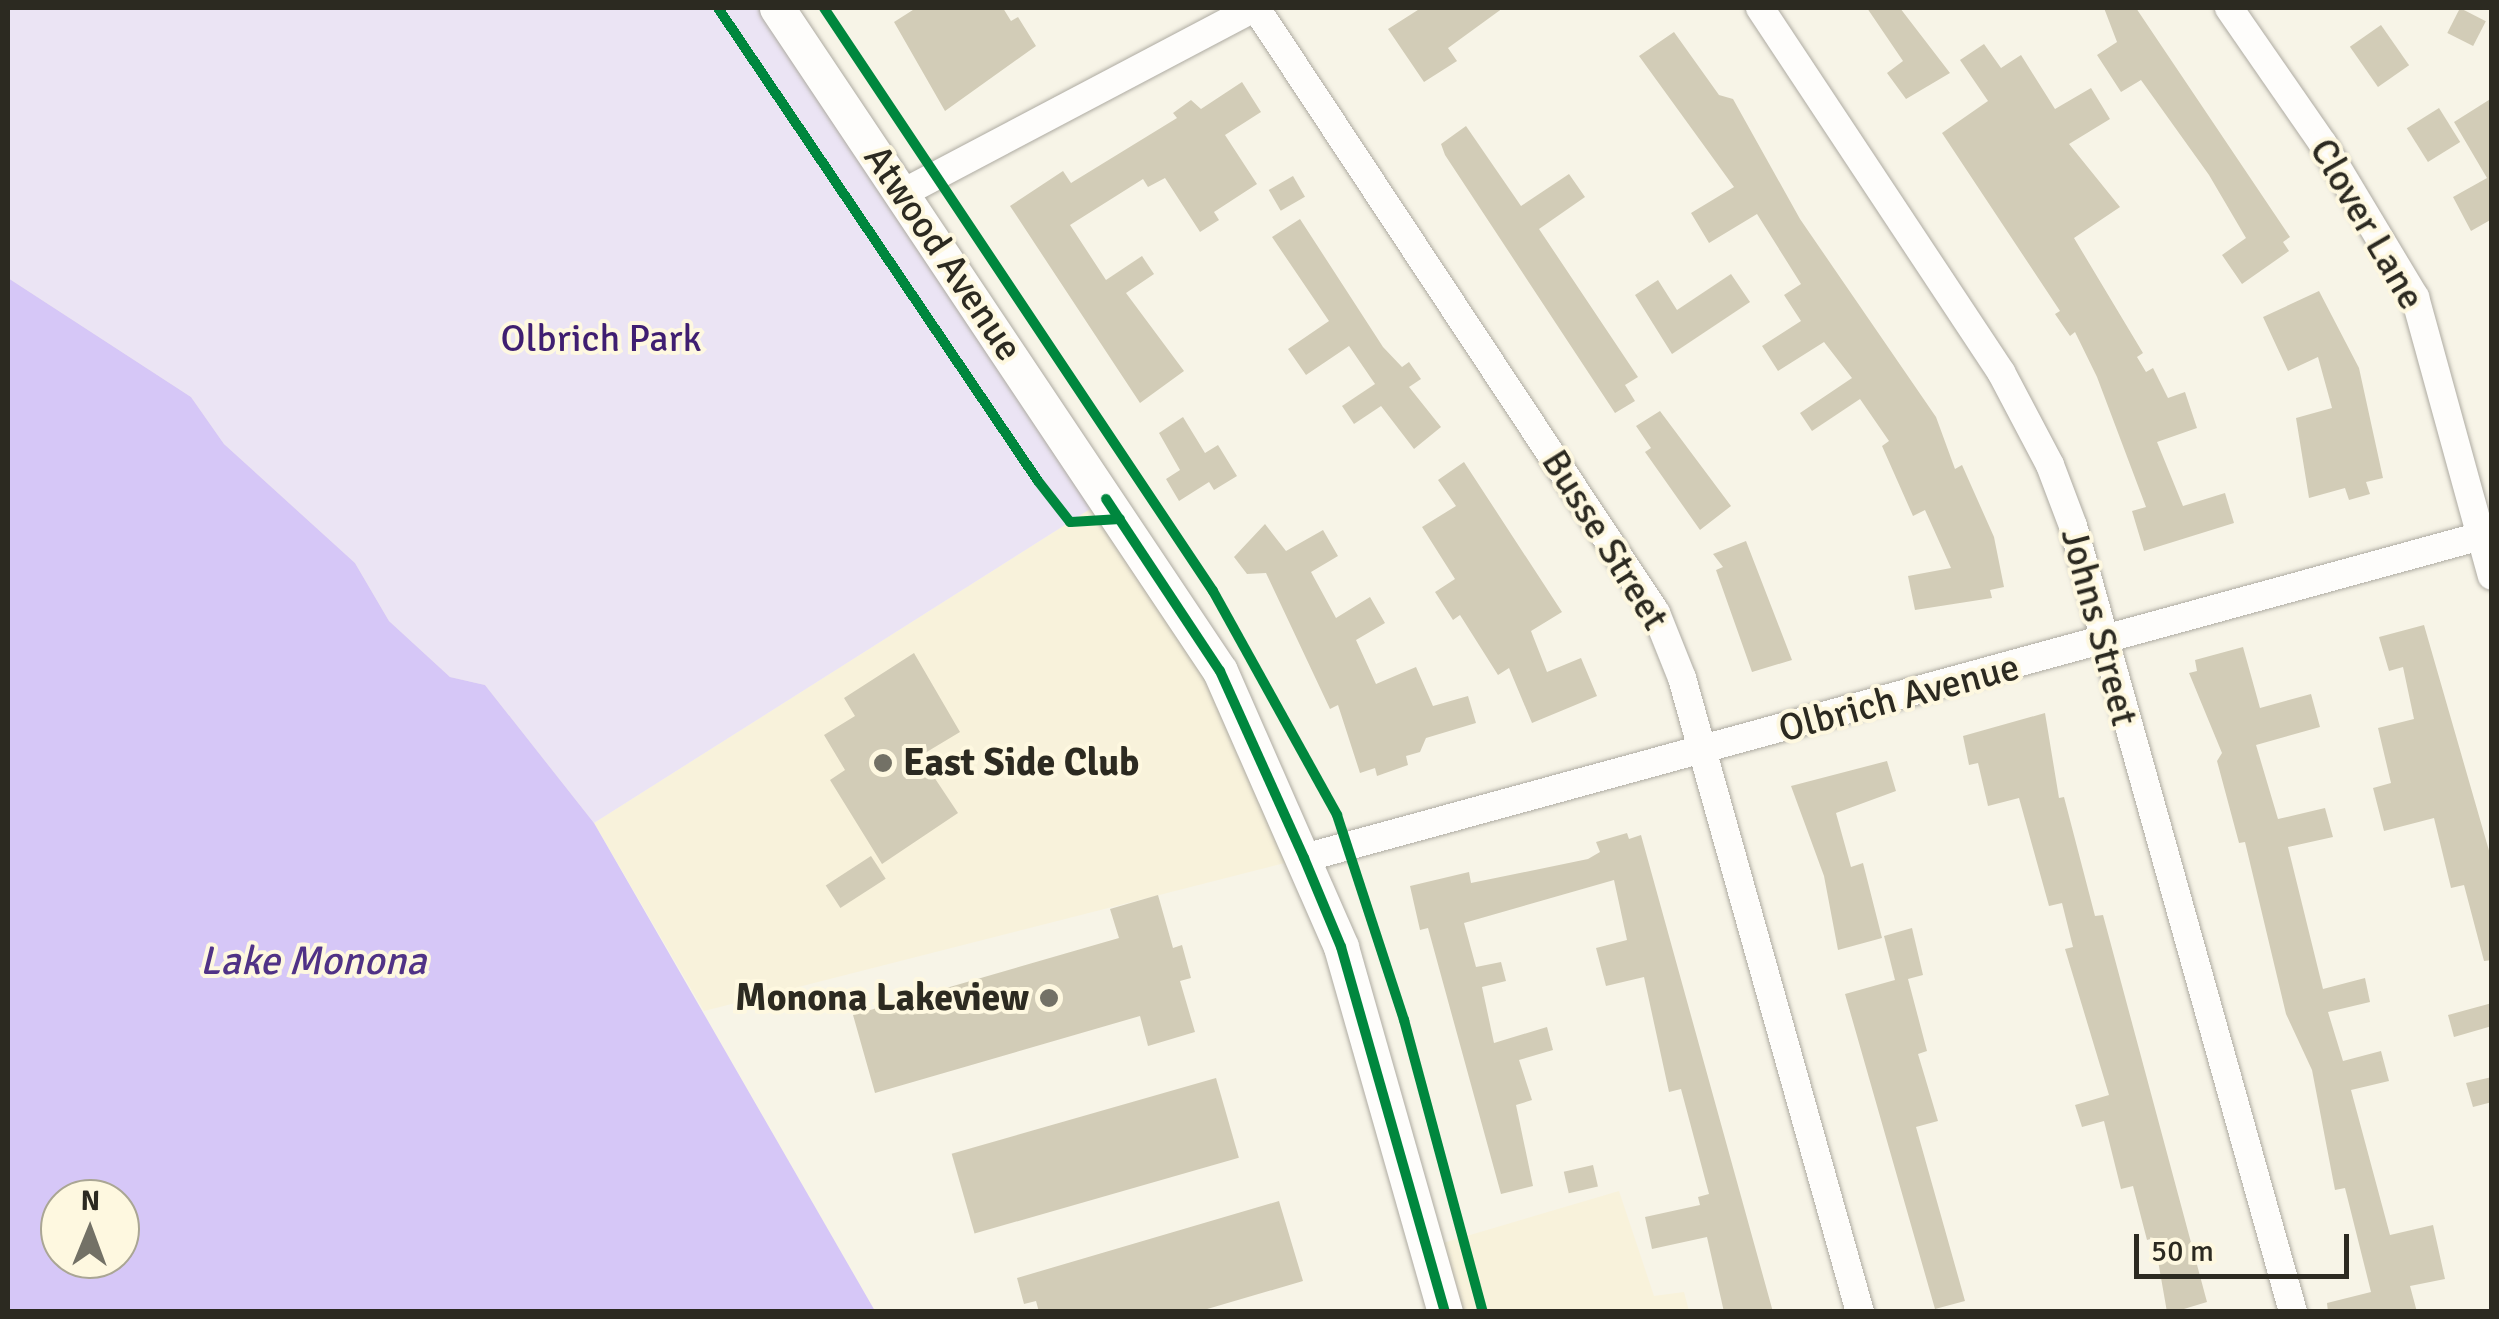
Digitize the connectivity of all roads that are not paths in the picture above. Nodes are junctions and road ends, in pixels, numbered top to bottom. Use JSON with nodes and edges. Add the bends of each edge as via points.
{"nodes":[{"id":1,"x":778,"y":8,"type":"edge"},
{"id":2,"x":1255,"y":8,"type":"edge"},
{"id":3,"x":1760,"y":8,"type":"edge"},
{"id":4,"x":2230,"y":8,"type":"edge"},
{"id":5,"x":903,"y":193,"type":"junction"},
{"id":6,"x":2486,"y":535,"type":"edge"},
{"id":7,"x":2492,"y":576,"type":"edge"},
{"id":8,"x":2102,"y":641,"type":"junction"},
{"id":9,"x":1702,"y":752,"type":"junction"},
{"id":10,"x":1304,"y":858,"type":"junction"},
{"id":11,"x":1445,"y":1312,"type":"edge"},
{"id":12,"x":1860,"y":1312,"type":"edge"},
{"id":13,"x":2293,"y":1312,"type":"edge"}],
"edges":[{"from":1,"to":5,"type":"street","name":"Atwood Avenue"},
{"from":2,"to":5,"type":"street"},
{"from":2,"to":9,"type":"street","name":"Busse Street","via":[[1647,595],[1682,678]]},
{"from":3,"to":8,"type":"street","name":"Johns Street","via":[[2024,413],[2073,526]]},
{"from":4,"to":6,"type":"street","name":"Clover Lane","via":[[2323,144],[2415,297]]},
{"from":5,"to":10,"type":"street","name":"Atwood Avenue","via":[[1220,671]]},
{"from":6,"to":7,"type":"street","name":"Clover Lane"},
{"from":6,"to":8,"type":"street","name":"Olbrich Avenue"},
{"from":8,"to":9,"type":"street","name":"Olbrich Avenue"},
{"from":8,"to":13,"type":"street","name":"Johns Street"},
{"from":9,"to":10,"type":"street","name":"Olbrich Avenue"},
{"from":9,"to":12,"type":"street","name":"Busse Street"},
{"from":10,"to":11,"type":"street","name":"Atwood Avenue","via":[[1341,946]]}]}
